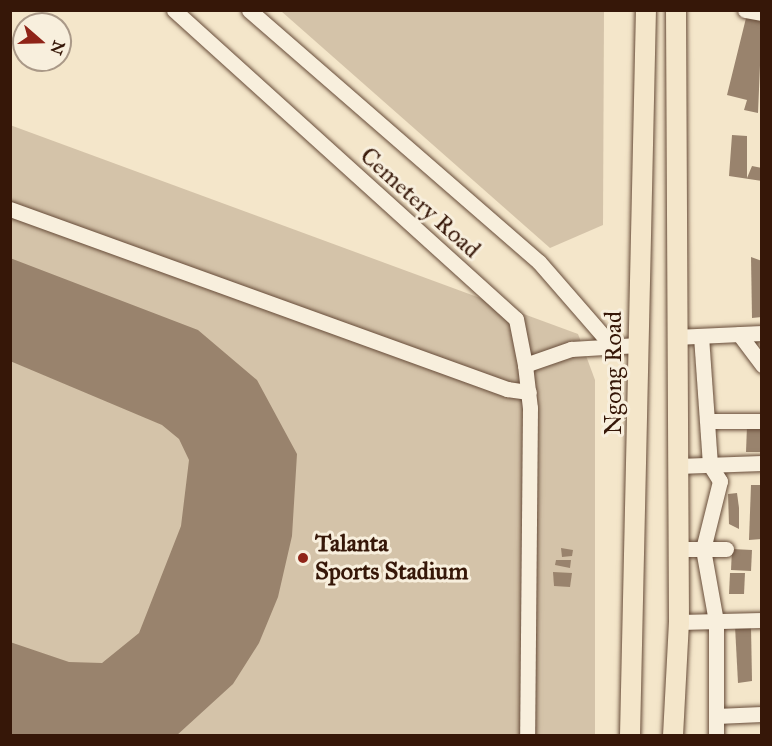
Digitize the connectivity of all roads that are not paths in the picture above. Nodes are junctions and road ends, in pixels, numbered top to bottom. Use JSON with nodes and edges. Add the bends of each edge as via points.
{"nodes":[{"id":1,"x":174,"y":10,"type":"edge"},
{"id":2,"x":249,"y":10,"type":"edge"},
{"id":3,"x":646,"y":10,"type":"edge"},
{"id":4,"x":676,"y":10,"type":"edge"},
{"id":5,"x":10,"y":209,"type":"edge"},
{"id":6,"x":762,"y":333,"type":"edge"},
{"id":7,"x":738,"y":334,"type":"junction"},
{"id":8,"x":701,"y":336,"type":"junction"},
{"id":9,"x":675,"y":337,"type":"junction"},
{"id":10,"x":638,"y":345,"type":"junction"},
{"id":11,"x":612,"y":346,"type":"junction"},
{"id":12,"x":525,"y":365,"type":"junction"},
{"id":13,"x":762,"y":365,"type":"edge"},
{"id":14,"x":529,"y":392,"type":"junction"},
{"id":15,"x":762,"y":421,"type":"edge"},
{"id":16,"x":710,"y":422,"type":"junction"},
{"id":17,"x":762,"y":463,"type":"edge"},
{"id":18,"x":710,"y":465,"type":"junction"},
{"id":19,"x":677,"y":466,"type":"junction"},
{"id":20,"x":678,"y":549,"type":"junction"},
{"id":21,"x":702,"y":549,"type":"junction"},
{"id":22,"x":726,"y":549,"type":"dead end"},
{"id":23,"x":762,"y":620,"type":"edge"},
{"id":24,"x":716,"y":621,"type":"junction"},
{"id":25,"x":678,"y":622,"type":"junction"},
{"id":26,"x":762,"y":714,"type":"edge"},
{"id":27,"x":716,"y":716,"type":"junction"},
{"id":28,"x":527,"y":735,"type":"edge"},
{"id":29,"x":630,"y":735,"type":"edge"},
{"id":30,"x":673,"y":735,"type":"edge"},
{"id":31,"x":716,"y":735,"type":"edge"}],
"edges":[{"from":1,"to":12,"type":"street","name":"Cemetery Road","via":[[516,319]]},
{"from":2,"to":11,"type":"street","via":[[539,262]]},
{"from":3,"to":10,"type":"main road","name":"Ngong Road"},
{"from":4,"to":9,"type":"main road"},
{"from":5,"to":14,"type":"street","via":[[507,389]]},
{"from":6,"to":7,"type":"street"},
{"from":7,"to":8,"type":"street"},
{"from":7,"to":13,"type":"street"},
{"from":8,"to":9,"type":"street"},
{"from":8,"to":16,"type":"street","via":[[702,391]]},
{"from":9,"to":19,"type":"main road"},
{"from":10,"to":11,"type":"street"},
{"from":10,"to":29,"type":"main road","name":"Ngong Road"},
{"from":11,"to":12,"type":"street","via":[[571,349]]},
{"from":12,"to":14,"type":"street","name":"Cemetery Road"},
{"from":14,"to":28,"type":"street","name":"Cemetery Road"},
{"from":15,"to":16,"type":"street"},
{"from":16,"to":18,"type":"street"},
{"from":17,"to":18,"type":"street"},
{"from":18,"to":19,"type":"street"},
{"from":18,"to":21,"type":"street","via":[[717,472],[720,491]]},
{"from":19,"to":20,"type":"main road"},
{"from":20,"to":21,"type":"street"},
{"from":20,"to":25,"type":"main road"},
{"from":21,"to":22,"type":"street"},
{"from":21,"to":24,"type":"street"},
{"from":23,"to":24,"type":"street"},
{"from":24,"to":25,"type":"street"},
{"from":24,"to":27,"type":"street"},
{"from":25,"to":30,"type":"main road"},
{"from":26,"to":27,"type":"street"},
{"from":27,"to":31,"type":"street"}]}
